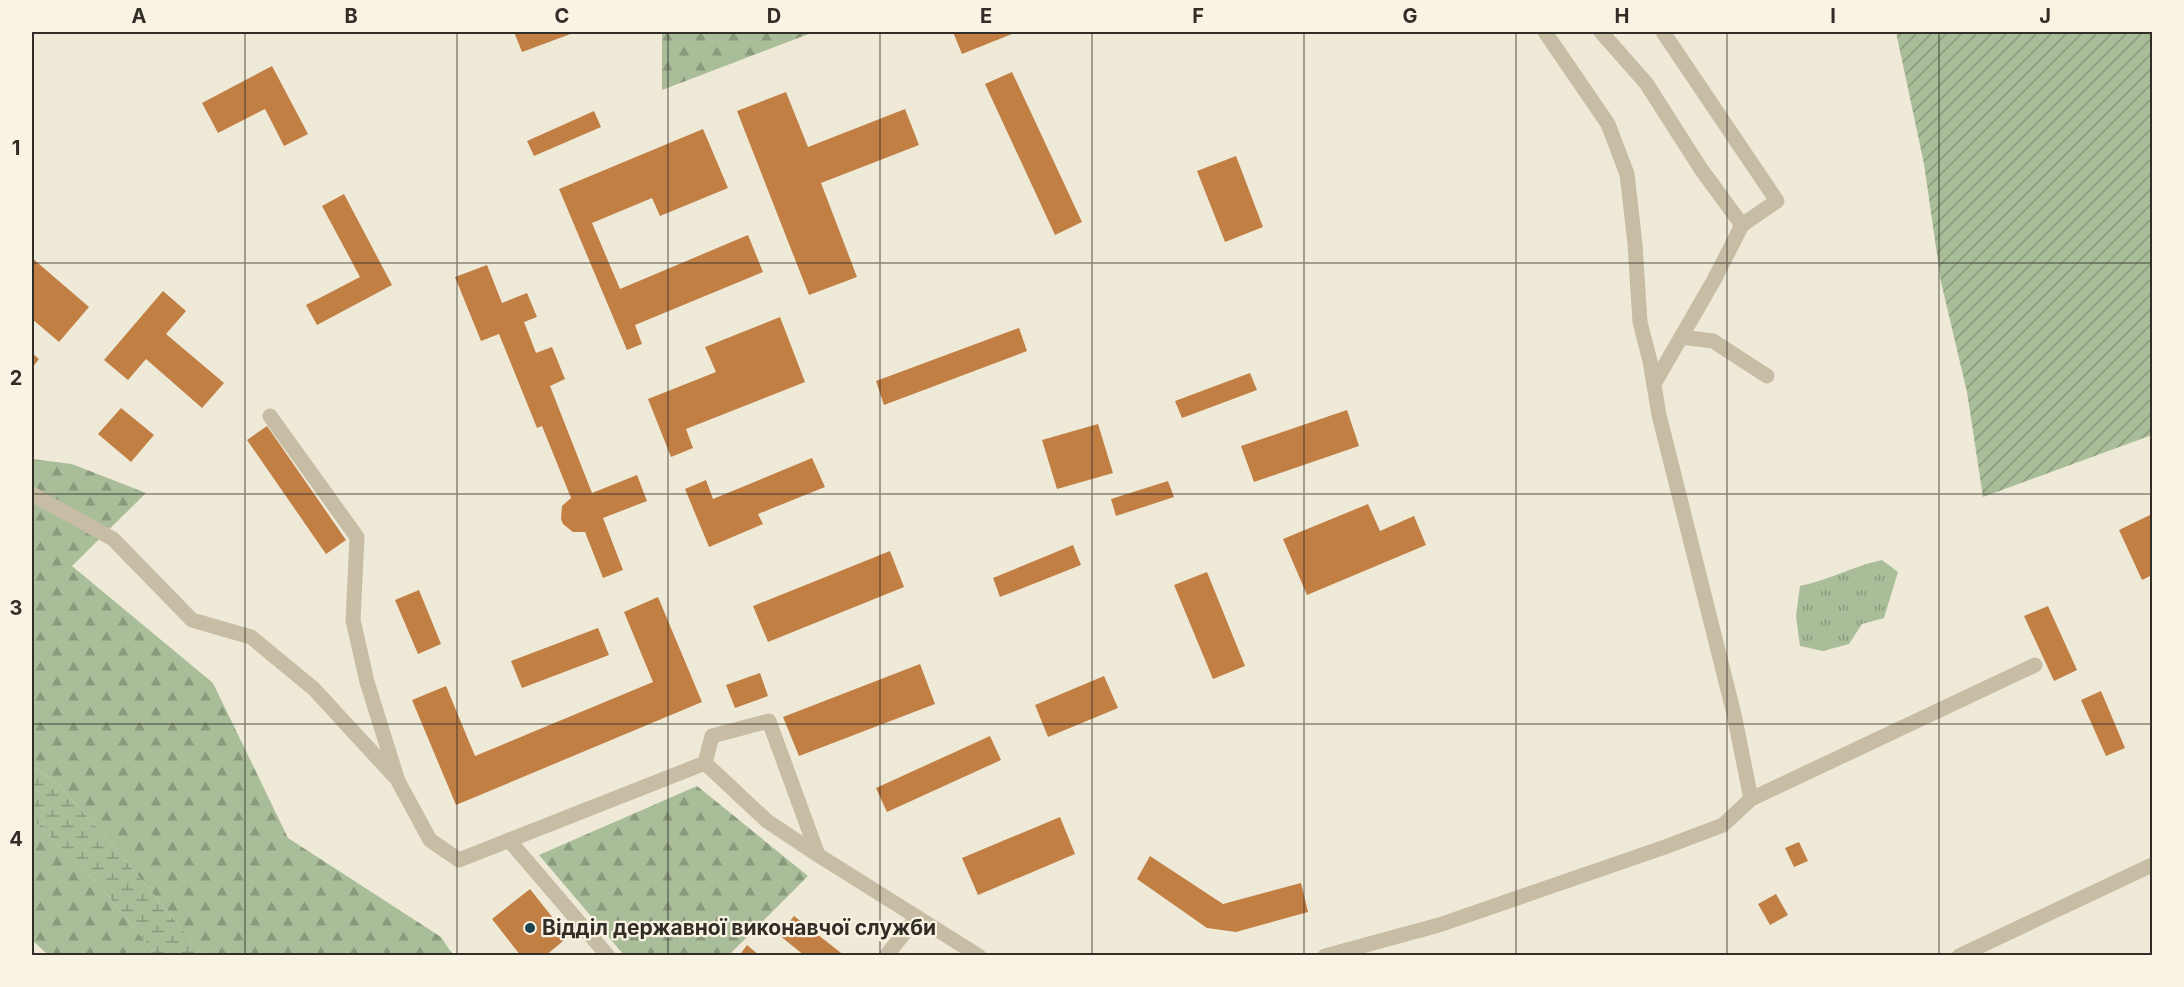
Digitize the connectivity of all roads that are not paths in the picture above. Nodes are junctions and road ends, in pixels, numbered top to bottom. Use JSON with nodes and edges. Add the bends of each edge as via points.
{"nodes":[{"id":1,"x":1545,"y":32,"type":"edge"},
{"id":2,"x":1601,"y":32,"type":"edge"},
{"id":3,"x":1663,"y":32,"type":"edge"},
{"id":4,"x":1742,"y":225,"type":"junction"},
{"id":5,"x":1681,"y":337,"type":"junction"},
{"id":6,"x":1767,"y":376,"type":"dead end"},
{"id":7,"x":1654,"y":384,"type":"junction"},
{"id":8,"x":270,"y":416,"type":"dead end"},
{"id":9,"x":32,"y":494,"type":"edge"},
{"id":10,"x":2035,"y":665,"type":"dead end"},
{"id":11,"x":705,"y":763,"type":"junction"},
{"id":12,"x":398,"y":781,"type":"junction"},
{"id":13,"x":1751,"y":799,"type":"junction"},
{"id":14,"x":509,"y":840,"type":"junction"},
{"id":15,"x":818,"y":855,"type":"junction"},
{"id":16,"x":2152,"y":865,"type":"edge"},
{"id":17,"x":917,"y":917,"type":"junction"},
{"id":18,"x":608,"y":956,"type":"edge"},
{"id":19,"x":886,"y":956,"type":"edge"},
{"id":20,"x":979,"y":956,"type":"edge"},
{"id":21,"x":1325,"y":956,"type":"edge"},
{"id":22,"x":1959,"y":956,"type":"edge"}],
"edges":[{"from":1,"to":7,"type":"street","via":[[1608,124],[1627,174],[1640,322]]},
{"from":2,"to":4,"type":"street","via":[[1646,83]]},
{"from":3,"to":4,"type":"street","via":[[1777,201]]},
{"from":4,"to":5,"type":"street"},
{"from":5,"to":6,"type":"street","via":[[1713,341]]},
{"from":5,"to":7,"type":"street"},
{"from":7,"to":13,"type":"street"},
{"from":8,"to":12,"type":"street","via":[[357,537],[353,620],[367,682]]},
{"from":9,"to":12,"type":"street","via":[[113,539],[192,620],[251,637],[314,689]]},
{"from":10,"to":13,"type":"street"},
{"from":11,"to":14,"type":"street"},
{"from":11,"to":15,"type":"street","via":[[767,821]]},
{"from":11,"to":15,"type":"street","via":[[712,736],[769,721]]},
{"from":12,"to":14,"type":"street","via":[[430,840],[459,860]]},
{"from":13,"to":21,"type":"street","via":[[1723,825],[1665,847],[1439,925]]},
{"from":14,"to":18,"type":"street"},
{"from":15,"to":17,"type":"street"},
{"from":16,"to":22,"type":"street"},
{"from":17,"to":19,"type":"street"},
{"from":17,"to":20,"type":"street"}]}
